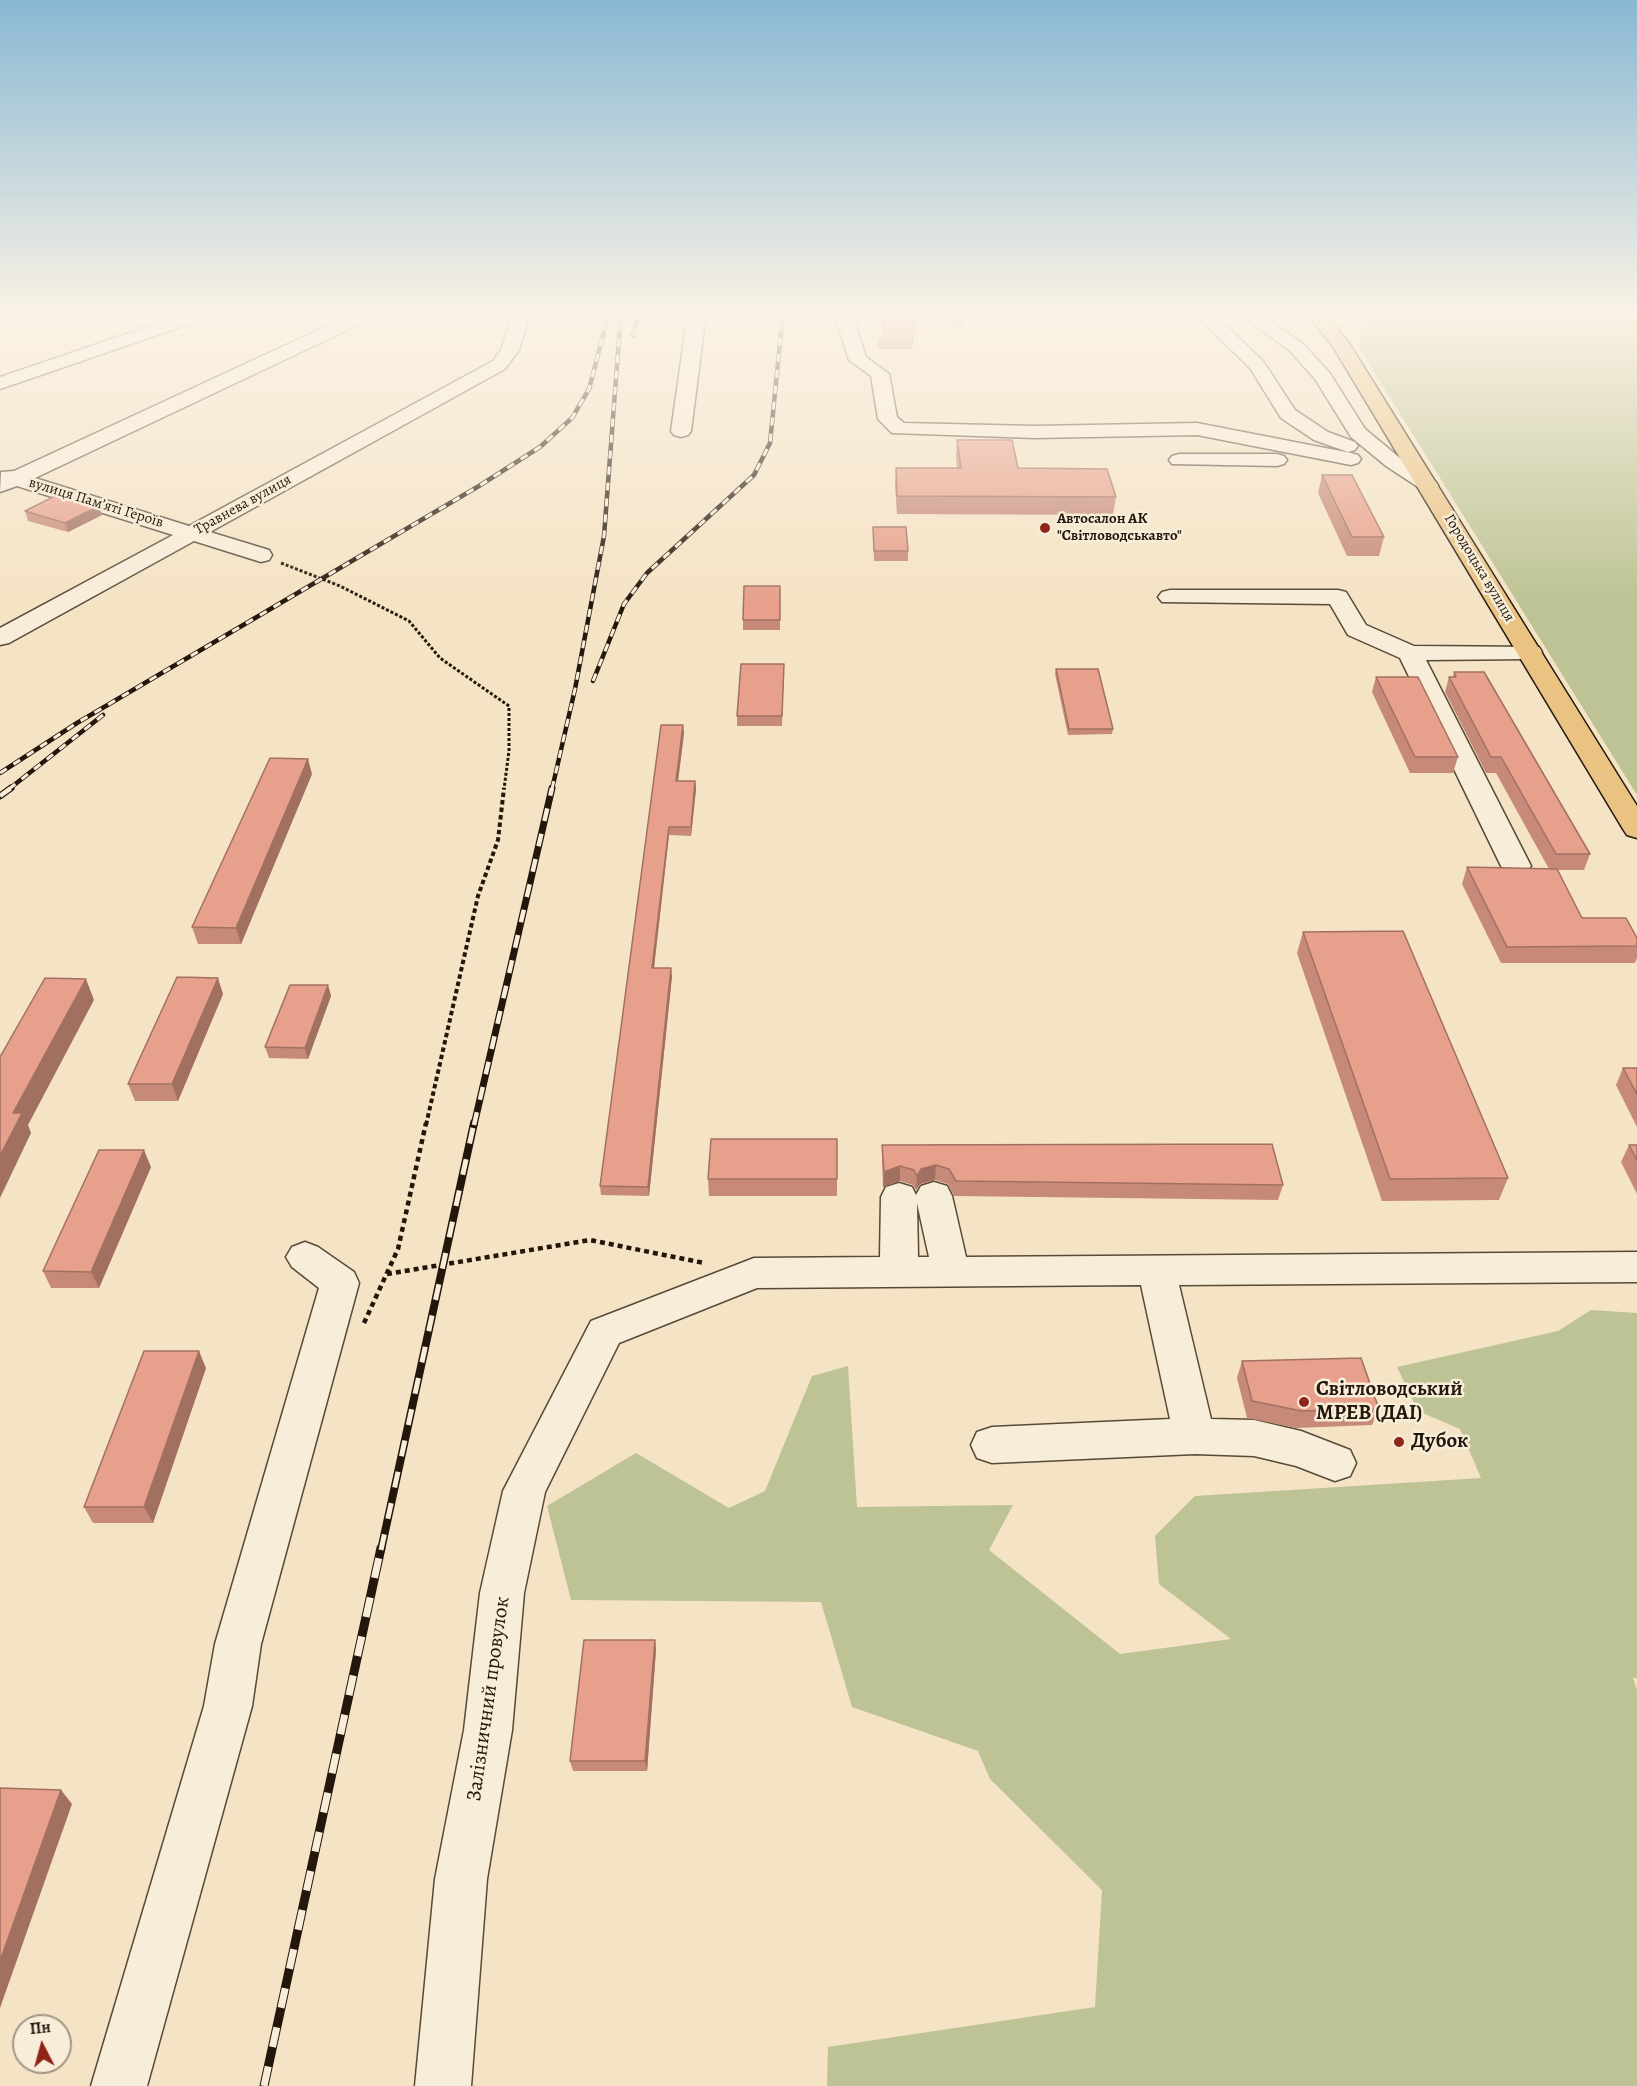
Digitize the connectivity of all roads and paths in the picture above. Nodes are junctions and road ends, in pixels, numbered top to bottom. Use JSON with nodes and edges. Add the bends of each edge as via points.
{"nodes":[{"id":1,"x":156,"y":410,"type":"edge"},
{"id":2,"x":416,"y":410,"type":"edge"},
{"id":3,"x":684,"y":410,"type":"edge"},
{"id":4,"x":886,"y":410,"type":"edge"},
{"id":5,"x":1286,"y":410,"type":"edge"},
{"id":6,"x":1344,"y":410,"type":"edge"},
{"id":7,"x":1382,"y":410,"type":"edge"},
{"id":8,"x":681,"y":431,"type":"dead end"},
{"id":9,"x":1351,"y":459,"type":"junction"},
{"id":10,"x":1179,"y":460,"type":"dead end"},
{"id":11,"x":1393,"y":462,"type":"junction"},
{"id":12,"x":6,"y":479,"type":"edge"},
{"id":13,"x":1428,"y":485,"type":"junction"},
{"id":14,"x":192,"y":532,"type":"junction"},
{"id":15,"x":261,"y":555,"type":"joint"},
{"id":16,"x":1170,"y":597,"type":"dead end"},
{"id":17,"x":0,"y":638,"type":"edge"},
{"id":18,"x":1530,"y":652,"type":"junction"},
{"id":19,"x":1410,"y":653,"type":"junction"},
{"id":20,"x":1637,"y":829,"type":"edge"},
{"id":21,"x":1516,"y":866,"type":"edge"},
{"id":22,"x":934,"y":1196,"type":"dead end"},
{"id":23,"x":899,"y":1197,"type":"dead end"},
{"id":24,"x":305,"y":1257,"type":"dead end"},
{"id":25,"x":1637,"y":1267,"type":"edge"},
{"id":26,"x":1157,"y":1270,"type":"junction"},
{"id":27,"x":899,"y":1272,"type":"junction"},
{"id":28,"x":951,"y":1272,"type":"junction"},
{"id":29,"x":754,"y":1273,"type":"junction"},
{"id":30,"x":386,"y":1274,"type":"junction"},
{"id":31,"x":362,"y":1327,"type":"dead end"},
{"id":32,"x":1195,"y":1436,"type":"junction"},
{"id":33,"x":992,"y":1445,"type":"dead end"},
{"id":34,"x":1335,"y":1462,"type":"dead end"},
{"id":35,"x":119,"y":2086,"type":"edge"},
{"id":36,"x":443,"y":2086,"type":"edge"}],
"edges":[{"from":1,"to":12,"type":"street"},
{"from":2,"to":14,"type":"street","name":"Травнева вулиця"},
{"from":3,"to":8,"type":"street"},
{"from":4,"to":9,"type":"street","via":[[888,419],[899,429],[1197,429]]},
{"from":5,"to":11,"type":"street","via":[[1321,436]]},
{"from":6,"to":11,"type":"street","via":[[1358,433]]},
{"from":7,"to":13,"type":"main road","name":"Городоцька вулиця"},
{"from":9,"to":10,"type":"street"},
{"from":9,"to":11,"type":"street"},
{"from":11,"to":13,"type":"street"},
{"from":12,"to":14,"type":"street","name":"вулиця Памʼяті Героїв"},
{"from":13,"to":18,"type":"main road","name":"Городоцька вулиця"},
{"from":14,"to":15,"type":"street","name":"вулиця Памʼяті Героїв"},
{"from":14,"to":17,"type":"street","name":"Травнева вулиця"},
{"from":15,"to":30,"type":"path","via":[[340,586],[409,621],[440,658],[509,706],[509,752],[498,840],[478,896],[398,1249]]},
{"from":16,"to":19,"type":"street","via":[[1338,597],[1356,630]]},
{"from":18,"to":19,"type":"street"},
{"from":18,"to":20,"type":"main road","name":"Городоцька вулиця"},
{"from":19,"to":21,"type":"street"},
{"from":22,"to":28,"type":"street"},
{"from":23,"to":27,"type":"street"},
{"from":24,"to":35,"type":"street","via":[[340,1283],[238,1644],[228,1706]]},
{"from":25,"to":26,"type":"street"},
{"from":26,"to":28,"type":"street"},
{"from":26,"to":32,"type":"street"},
{"from":27,"to":28,"type":"street"},
{"from":27,"to":29,"type":"street"},
{"from":29,"to":30,"type":"path","via":[[590,1240]]},
{"from":29,"to":36,"type":"street","name":"Залізничний провулок","via":[[605,1332],[524,1491],[505,1581],[488,1730],[461,1879]]},
{"from":30,"to":31,"type":"path"},
{"from":32,"to":33,"type":"street"},
{"from":32,"to":34,"type":"street","via":[[1254,1438]]}]}
